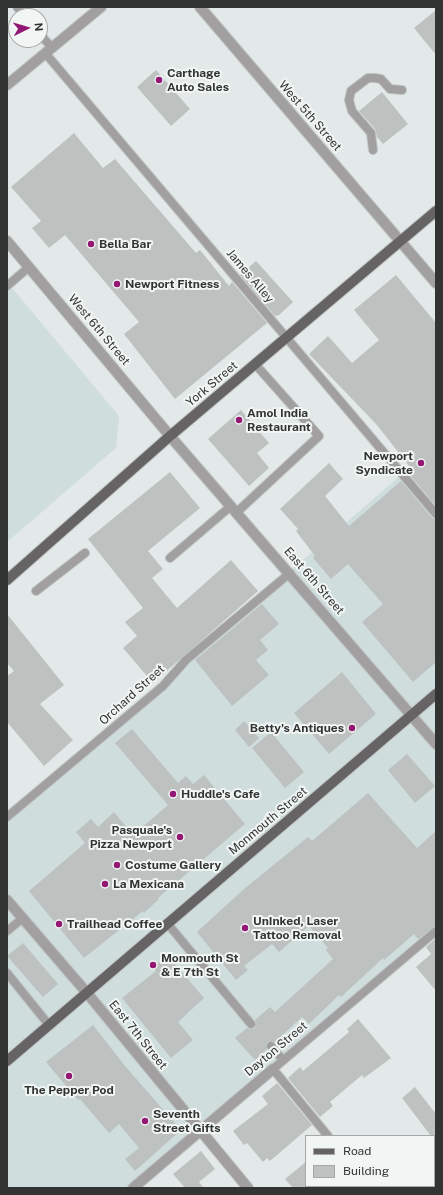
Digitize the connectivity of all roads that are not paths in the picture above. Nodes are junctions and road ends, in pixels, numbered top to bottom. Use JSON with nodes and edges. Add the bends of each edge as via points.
{"nodes":[{"id":1,"x":101,"y":7,"type":"edge"},
{"id":2,"x":200,"y":7,"type":"edge"},
{"id":3,"x":47,"y":48,"type":"edge"},
{"id":4,"x":49,"y":51,"type":"junction"},
{"id":5,"x":7,"y":85,"type":"edge"},
{"id":6,"x":402,"y":90,"type":"dead end"},
{"id":7,"x":373,"y":150,"type":"dead end"},
{"id":8,"x":436,"y":211,"type":"edge"},
{"id":9,"x":7,"y":241,"type":"edge"},
{"id":10,"x":401,"y":241,"type":"junction"},
{"id":11,"x":29,"y":267,"type":"junction"},
{"id":12,"x":436,"y":283,"type":"edge"},
{"id":13,"x":7,"y":286,"type":"edge"},
{"id":14,"x":287,"y":338,"type":"junction"},
{"id":15,"x":255,"y":364,"type":"junction"},
{"id":16,"x":170,"y":436,"type":"junction"},
{"id":17,"x":234,"y":509,"type":"junction"},
{"id":18,"x":436,"y":514,"type":"edge"},
{"id":19,"x":85,"y":552,"type":"dead end"},
{"id":20,"x":170,"y":558,"type":"dead end"},
{"id":21,"x":290,"y":573,"type":"junction"},
{"id":22,"x":9,"y":576,"type":"edge"},
{"id":23,"x":36,"y":591,"type":"dead end"},
{"id":24,"x":436,"y":694,"type":"edge"},
{"id":25,"x":412,"y":715,"type":"junction"},
{"id":26,"x":436,"y":744,"type":"edge"},
{"id":27,"x":7,"y":817,"type":"edge"},
{"id":28,"x":7,"y":900,"type":"edge"},
{"id":29,"x":23,"y":918,"type":"junction"},
{"id":30,"x":167,"y":923,"type":"junction"},
{"id":31,"x":7,"y":931,"type":"edge"},
{"id":32,"x":436,"y":931,"type":"edge"},
{"id":33,"x":7,"y":974,"type":"edge"},
{"id":34,"x":87,"y":993,"type":"junction"},
{"id":35,"x":251,"y":1024,"type":"dead end"},
{"id":36,"x":49,"y":1026,"type":"junction"},
{"id":37,"x":271,"y":1046,"type":"dead end"},
{"id":38,"x":283,"y":1060,"type":"junction"},
{"id":39,"x":7,"y":1061,"type":"edge"},
{"id":40,"x":272,"y":1069,"type":"junction"},
{"id":41,"x":199,"y":1130,"type":"junction"},
{"id":42,"x":327,"y":1135,"type":"edge"},
{"id":43,"x":133,"y":1188,"type":"edge"},
{"id":44,"x":248,"y":1188,"type":"edge"}],
"edges":[{"from":1,"to":4,"type":"street"},
{"from":2,"to":10,"type":"street","name":"West 5th Street"},
{"from":3,"to":4,"type":"lane","name":"James Alley"},
{"from":4,"to":5,"type":"street"},
{"from":4,"to":14,"type":"lane","name":"James Alley"},
{"from":6,"to":7,"type":"lane","via":[[390,88],[381,79],[368,78],[351,91],[348,100],[352,111],[371,133]]},
{"from":8,"to":10,"type":"main road","name":"York Street"},
{"from":9,"to":11,"type":"street","name":"West 6th Street"},
{"from":10,"to":12,"type":"street","name":"West 5th Street"},
{"from":10,"to":14,"type":"main road","name":"York Street"},
{"from":11,"to":13,"type":"lane"},
{"from":11,"to":16,"type":"street","name":"West 6th Street"},
{"from":14,"to":15,"type":"main road","name":"York Street"},
{"from":14,"to":18,"type":"lane","name":"James Alley"},
{"from":15,"to":16,"type":"main road","name":"York Street"},
{"from":15,"to":17,"type":"lane","via":[[319,436]]},
{"from":16,"to":17,"type":"street","name":"East 6th Street"},
{"from":16,"to":22,"type":"main road","name":"York Street"},
{"from":17,"to":20,"type":"lane"},
{"from":17,"to":21,"type":"street","name":"East 6th Street"},
{"from":19,"to":23,"type":"lane"},
{"from":21,"to":25,"type":"street","name":"East 6th Street"},
{"from":21,"to":27,"type":"lane","name":"Orchard Street","via":[[186,660],[163,686]]},
{"from":24,"to":25,"type":"main road","name":"Monmouth Street"},
{"from":25,"to":26,"type":"street","name":"East 6th Street"},
{"from":25,"to":30,"type":"main road","name":"Monmouth Street"},
{"from":28,"to":29,"type":"street","name":"East 7th Street"},
{"from":29,"to":31,"type":"lane"},
{"from":29,"to":34,"type":"street","name":"East 7th Street"},
{"from":30,"to":34,"type":"main road","name":"Monmouth Street"},
{"from":30,"to":35,"type":"lane"},
{"from":32,"to":38,"type":"lane","name":"Dayton Street"},
{"from":33,"to":36,"type":"lane"},
{"from":34,"to":36,"type":"main road","name":"Monmouth Street"},
{"from":34,"to":41,"type":"street","name":"East 7th Street"},
{"from":36,"to":39,"type":"main road","name":"Monmouth Street"},
{"from":37,"to":38,"type":"lane"},
{"from":38,"to":40,"type":"lane","name":"Dayton Street"},
{"from":40,"to":41,"type":"street","name":"Dayton Street"},
{"from":40,"to":42,"type":"lane"},
{"from":41,"to":43,"type":"street","name":"Dayton Street"},
{"from":41,"to":44,"type":"street","name":"East 7th Street"}]}
